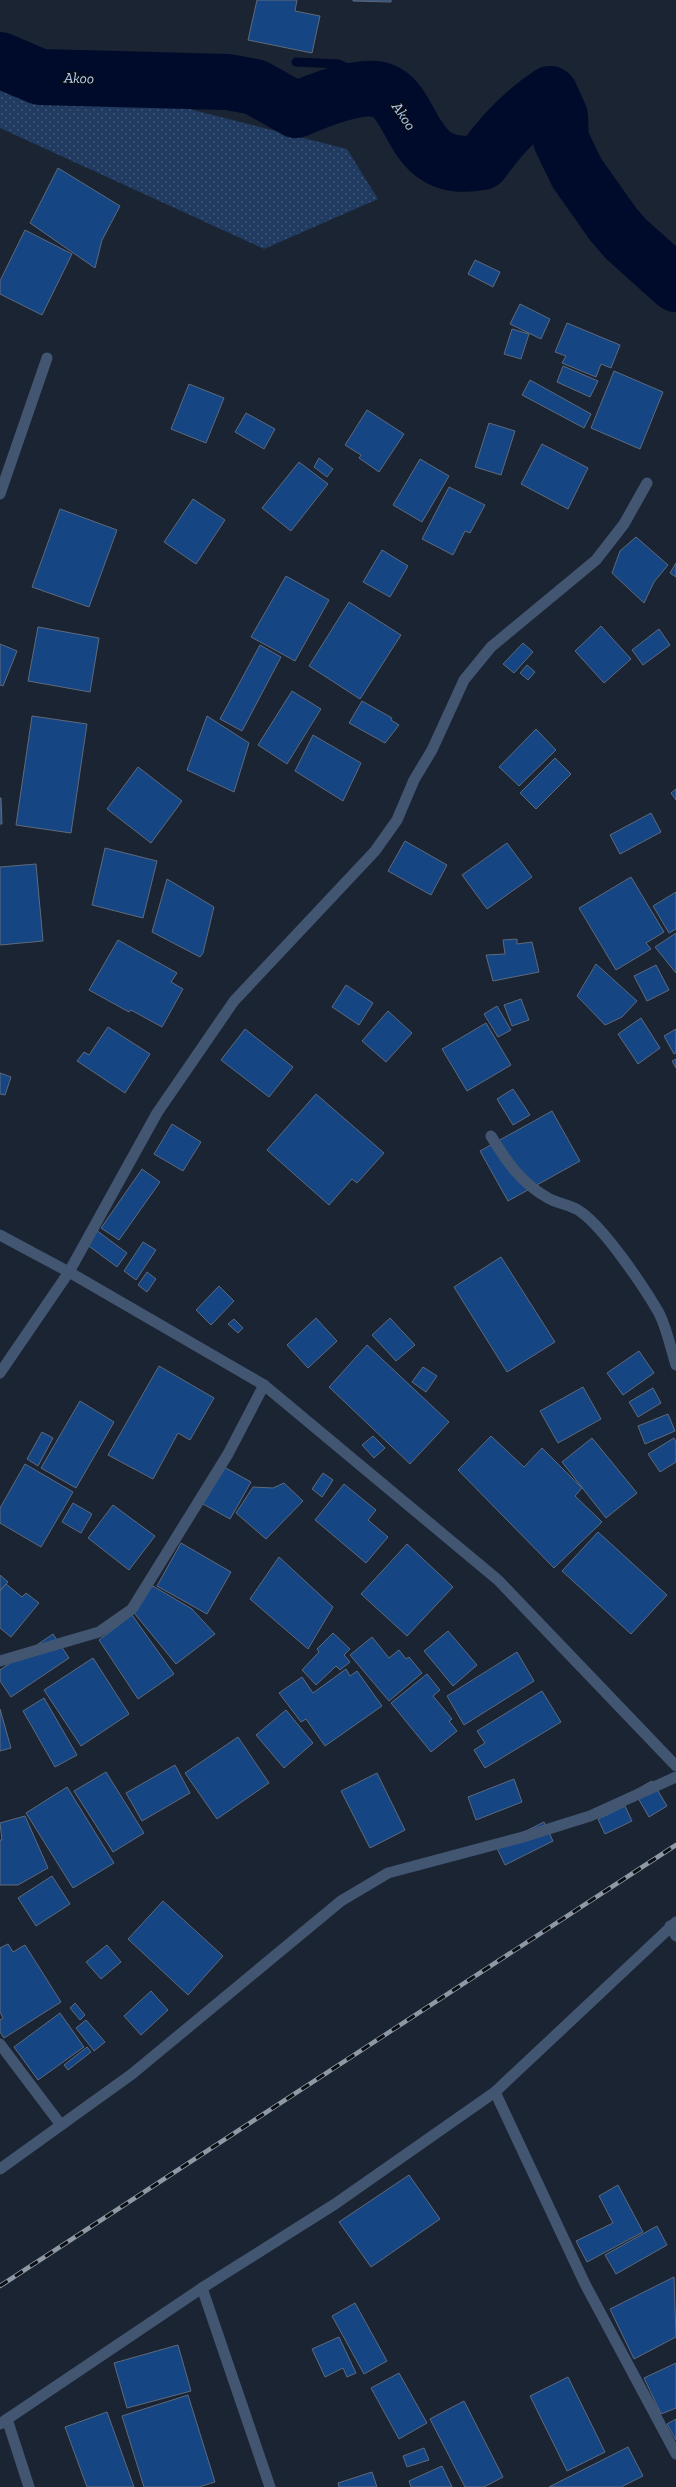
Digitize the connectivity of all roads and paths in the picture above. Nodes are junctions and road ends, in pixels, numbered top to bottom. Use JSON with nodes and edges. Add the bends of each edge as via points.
{"nodes":[{"id":1,"x":47,"y":358,"type":"dead end"},
{"id":2,"x":647,"y":483,"type":"dead end"},
{"id":3,"x":0,"y":494,"type":"edge"},
{"id":4,"x":491,"y":1136,"type":"dead end"},
{"id":5,"x":0,"y":1235,"type":"edge"},
{"id":6,"x":69,"y":1272,"type":"junction"},
{"id":7,"x":676,"y":1365,"type":"edge"},
{"id":8,"x":0,"y":1373,"type":"edge"},
{"id":9,"x":264,"y":1385,"type":"junction"},
{"id":10,"x":0,"y":1661,"type":"edge"},
{"id":11,"x":676,"y":1766,"type":"edge"},
{"id":12,"x":676,"y":1777,"type":"edge"},
{"id":13,"x":673,"y":1924,"type":"edge"},
{"id":14,"x":676,"y":1936,"type":"edge"},
{"id":15,"x":0,"y":2044,"type":"edge"},
{"id":16,"x":495,"y":2092,"type":"junction"},
{"id":17,"x":61,"y":2125,"type":"junction"},
{"id":18,"x":0,"y":2169,"type":"edge"},
{"id":19,"x":202,"y":2288,"type":"junction"},
{"id":20,"x":3,"y":2421,"type":"edge"},
{"id":21,"x":676,"y":2454,"type":"edge"},
{"id":22,"x":29,"y":2487,"type":"edge"},
{"id":23,"x":270,"y":2487,"type":"edge"}],
"edges":[{"from":1,"to":3,"type":"street"},
{"from":2,"to":6,"type":"street","via":[[624,524],[596,560],[491,647],[464,680],[397,820],[375,851],[234,1001],[157,1114]]},
{"from":4,"to":7,"type":"street","via":[[508,1164],[525,1183],[549,1198],[581,1212],[598,1228],[634,1274],[659,1314]]},
{"from":5,"to":6,"type":"street"},
{"from":6,"to":8,"type":"street"},
{"from":6,"to":9,"type":"street"},
{"from":9,"to":10,"type":"street","via":[[228,1454],[132,1609],[99,1632]]},
{"from":9,"to":11,"type":"street","via":[[498,1580]]},
{"from":12,"to":17,"type":"street","via":[[590,1816],[523,1837],[388,1873],[341,1901],[132,2074]]},
{"from":13,"to":14,"type":"street"},
{"from":13,"to":16,"type":"street"},
{"from":15,"to":17,"type":"street"},
{"from":16,"to":19,"type":"street","via":[[335,2204]]},
{"from":16,"to":21,"type":"street","via":[[585,2284]]},
{"from":17,"to":18,"type":"street"},
{"from":19,"to":20,"type":"street"},
{"from":19,"to":23,"type":"street"},
{"from":20,"to":22,"type":"street"}]}
